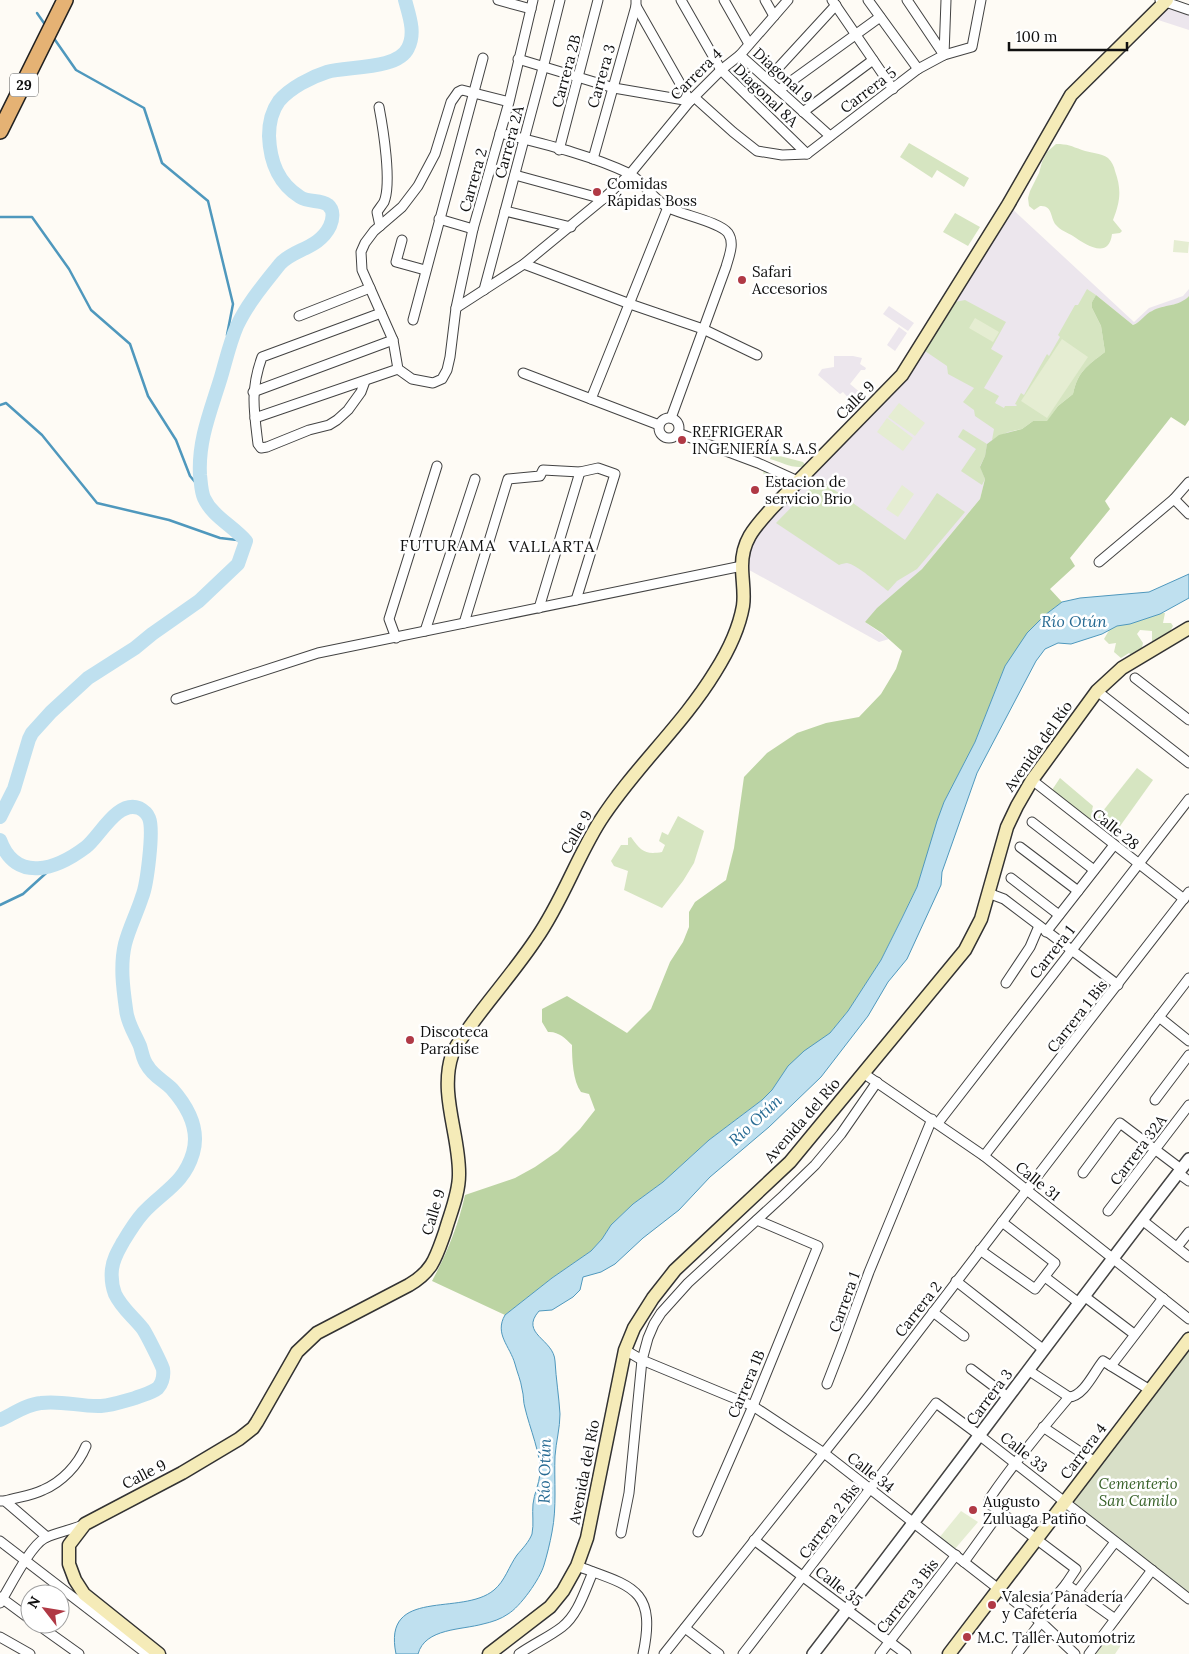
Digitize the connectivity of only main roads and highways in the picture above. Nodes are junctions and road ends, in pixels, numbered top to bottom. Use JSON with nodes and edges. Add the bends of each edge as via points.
{"nodes":[{"id":1,"x":65,"y":0,"type":"edge"},
{"id":2,"x":1164,"y":1,"type":"edge"},
{"id":3,"x":0,"y":131,"type":"edge"},
{"id":4,"x":1189,"y":628,"type":"edge"},
{"id":5,"x":1189,"y":1339,"type":"edge"},
{"id":6,"x":159,"y":1654,"type":"edge"},
{"id":7,"x":489,"y":1654,"type":"edge"},
{"id":8,"x":949,"y":1654,"type":"edge"}],
"edges":[{"from":1,"to":3,"type":"highway","number":"29"},
{"from":2,"to":6,"type":"main road","name":"Calle 9","via":[[1071,96],[902,375],[750,534],[742,566],[742,607],[735,634],[720,664],[697,699],[601,820],[544,927],[452,1055],[449,1096],[459,1176],[454,1203],[435,1261],[420,1279],[317,1333],[296,1352],[257,1422],[240,1439],[85,1524],[69,1545],[69,1564],[78,1586],[93,1602]]},
{"from":4,"to":7,"type":"main road","name":"Avenida del Río","via":[[1122,668],[1097,691],[1032,780],[1017,806],[1007,827],[981,920],[965,950],[790,1162],[675,1270],[653,1298],[624,1350],[587,1538],[577,1566],[564,1591],[550,1607]]},
{"from":5,"to":8,"type":"main road","name":"Carrera 4"}]}
